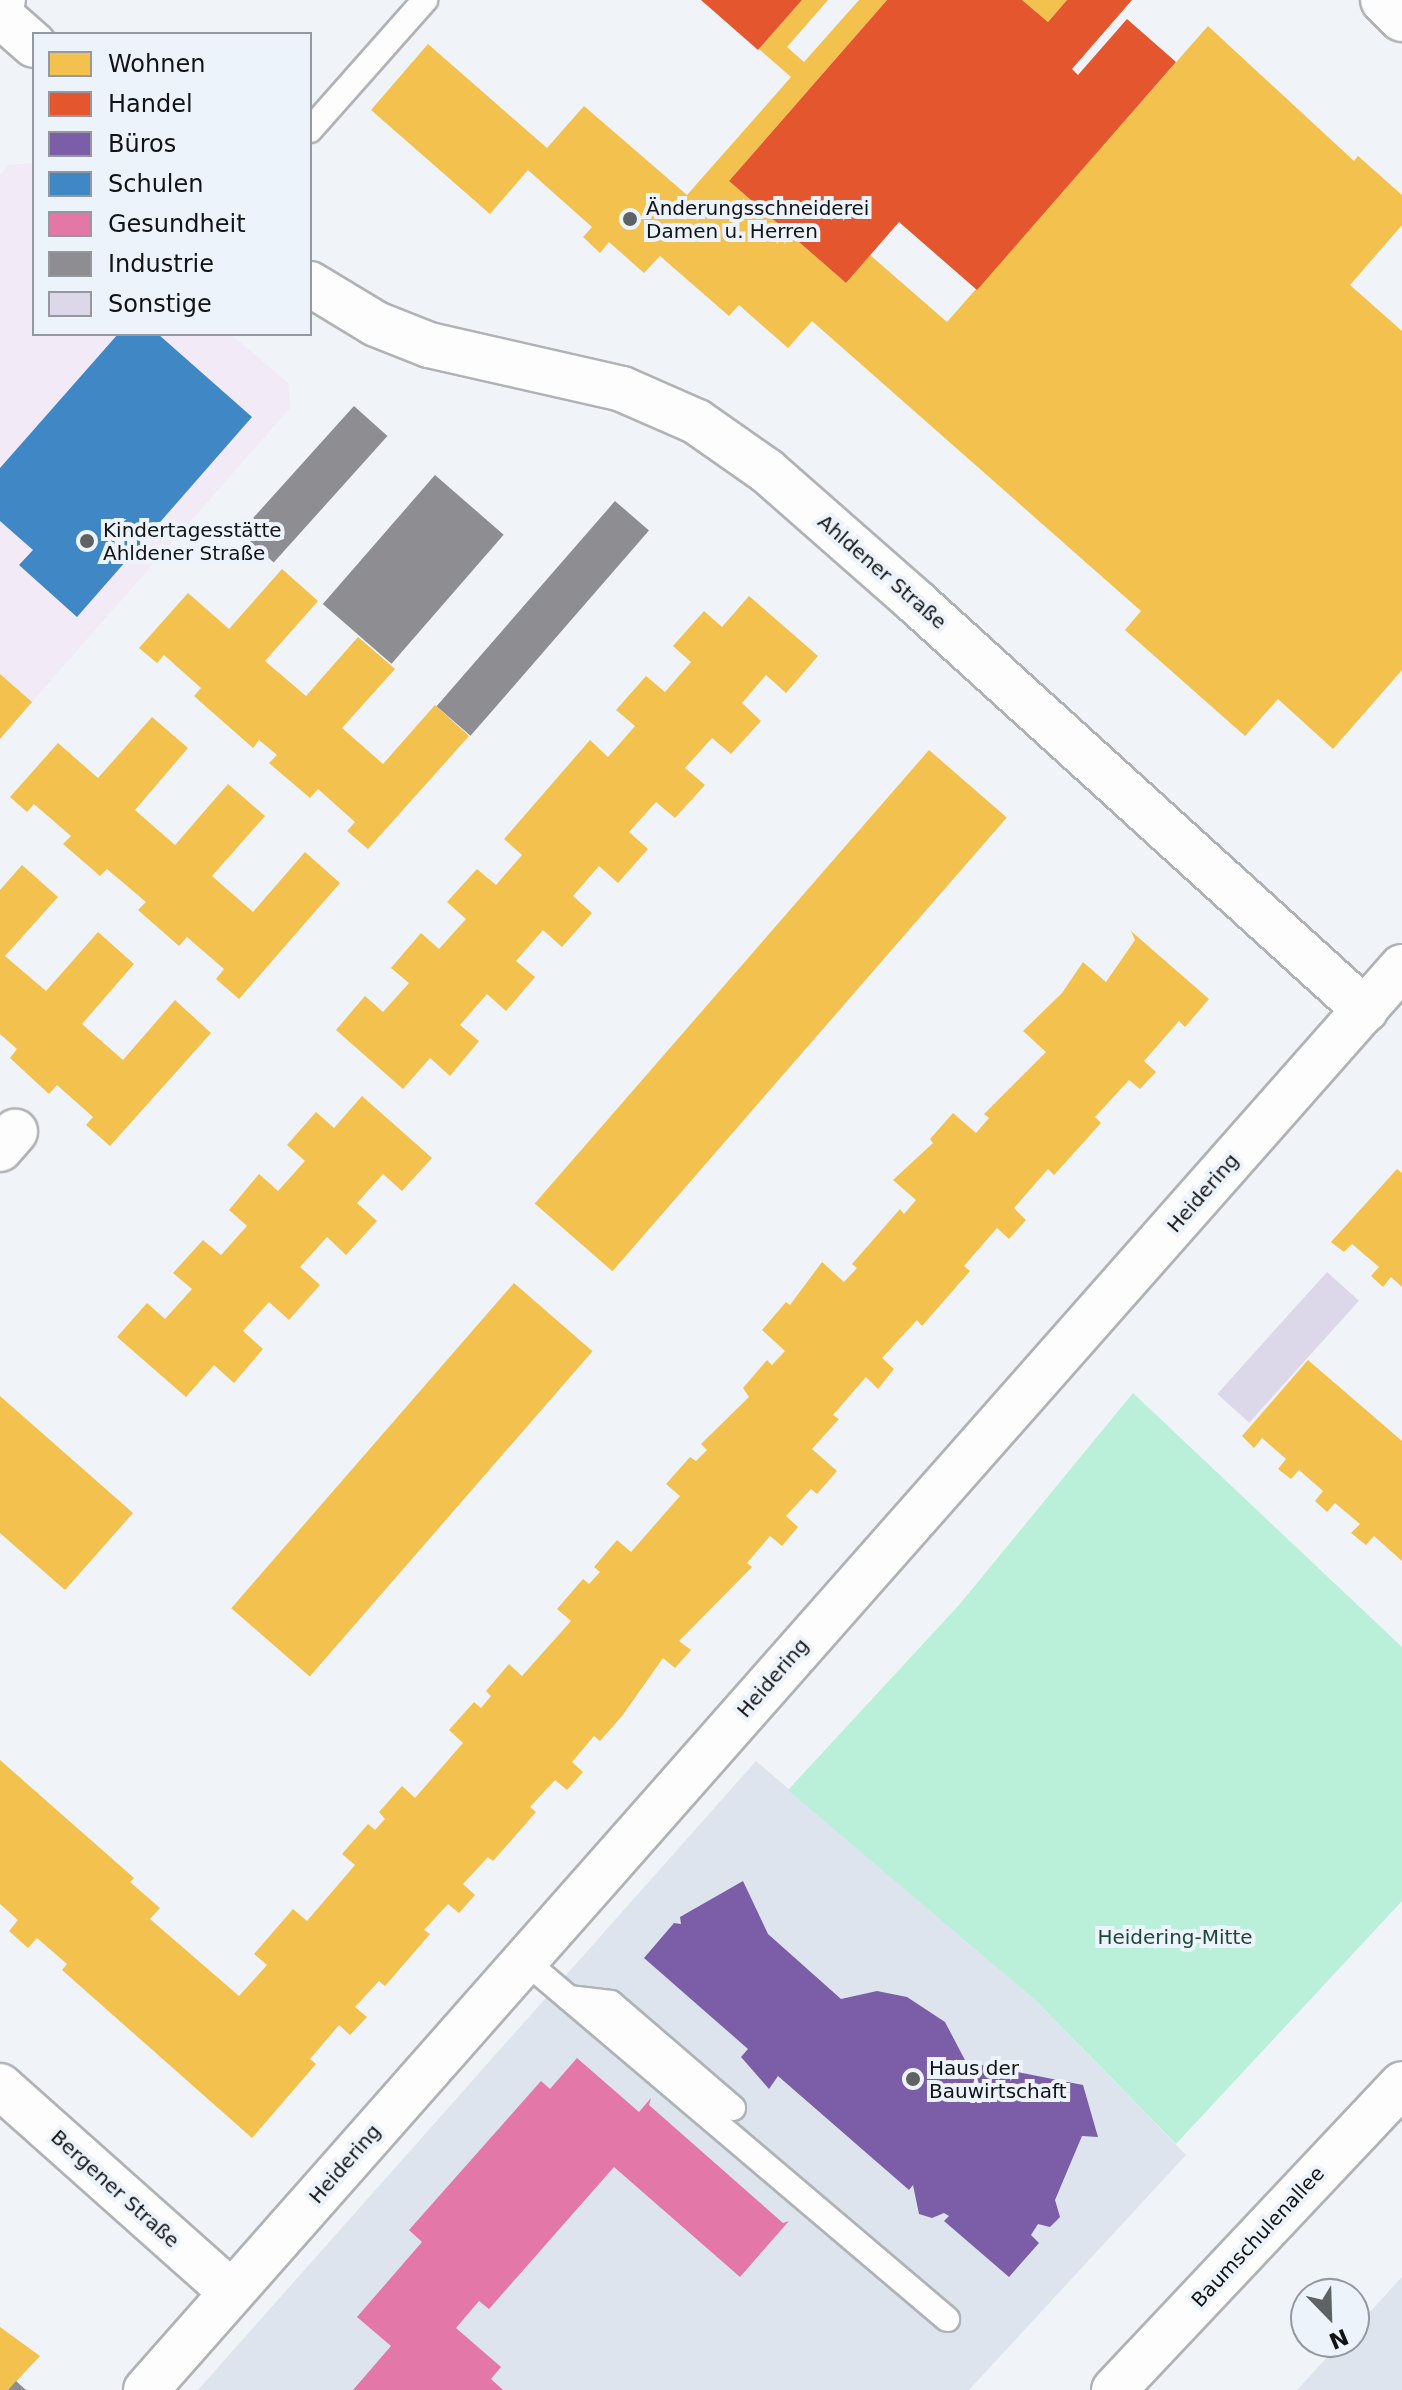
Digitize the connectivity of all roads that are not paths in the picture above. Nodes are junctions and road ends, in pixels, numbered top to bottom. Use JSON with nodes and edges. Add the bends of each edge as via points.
{"nodes":[{"id":1,"x":425,"y":0,"type":"edge"},
{"id":2,"x":1383,"y":0,"type":"edge"},
{"id":3,"x":0,"y":15,"type":"edge"},
{"id":4,"x":1402,"y":19,"type":"edge"},
{"id":5,"x":32,"y":43,"type":"edge"},
{"id":6,"x":312,"y":128,"type":"edge"},
{"id":7,"x":312,"y":285,"type":"edge"},
{"id":8,"x":1402,"y":967,"type":"edge"},
{"id":9,"x":1365,"y":1010,"type":"junction"},
{"id":10,"x":524,"y":1960,"type":"junction"},
{"id":11,"x":569,"y":1998,"type":"junction"},
{"id":12,"x":1402,"y":2084,"type":"edge"},
{"id":13,"x":0,"y":2086,"type":"edge"},
{"id":14,"x":733,"y":2108,"type":"dead end"},
{"id":15,"x":231,"y":2292,"type":"junction"},
{"id":16,"x":947,"y":2319,"type":"dead end"},
{"id":17,"x":146,"y":2390,"type":"edge"},
{"id":18,"x":1114,"y":2390,"type":"edge"}],
"edges":[{"from":1,"to":6,"type":"lane"},
{"from":2,"to":4,"type":"street"},
{"from":3,"to":5,"type":"street"},
{"from":7,"to":9,"type":"street","name":"Ahldener Straße","via":[[376,324],[429,345],[622,389],[709,430],[767,471],[973,653]]},
{"from":8,"to":9,"type":"street","name":"Heidering"},
{"from":9,"to":10,"type":"street","name":"Heidering"},
{"from":10,"to":11,"type":"lane"},
{"from":10,"to":15,"type":"street","name":"Heidering"},
{"from":11,"to":14,"type":"lane","via":[[611,2003]]},
{"from":11,"to":16,"type":"lane"},
{"from":12,"to":18,"type":"street","name":"Baumschulenallee"},
{"from":13,"to":15,"type":"street","name":"Bergener Straße"},
{"from":15,"to":17,"type":"street","name":"Heidering"}]}
